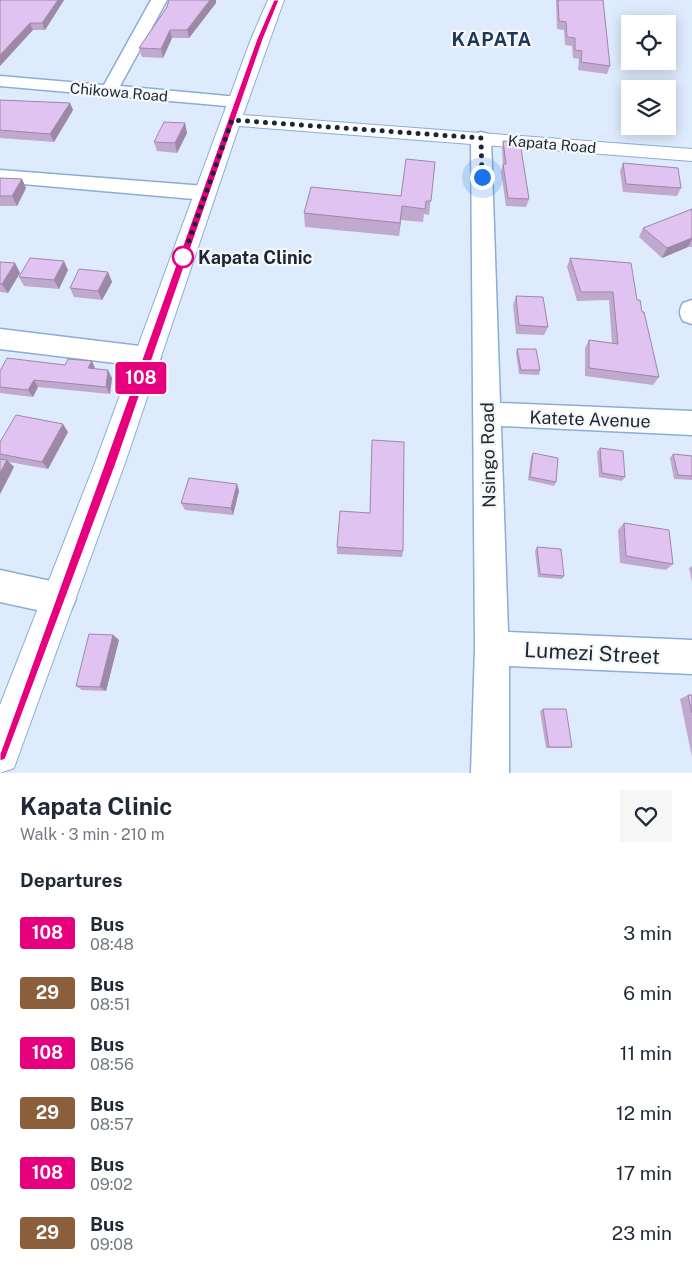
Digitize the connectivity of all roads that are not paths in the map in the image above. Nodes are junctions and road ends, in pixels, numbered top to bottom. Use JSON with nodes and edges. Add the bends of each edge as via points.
{"nodes":[{"id":1,"x":159,"y":0,"type":"edge"},
{"id":2,"x":276,"y":0,"type":"edge"},
{"id":3,"x":0,"y":82,"type":"edge"},
{"id":4,"x":109,"y":92,"type":"junction"},
{"id":5,"x":235,"y":111,"type":"junction"},
{"id":6,"x":481,"y":138,"type":"junction"},
{"id":7,"x":692,"y":155,"type":"edge"},
{"id":8,"x":0,"y":176,"type":"edge"},
{"id":9,"x":205,"y":193,"type":"junction"},
{"id":10,"x":692,"y":309,"type":"edge"},
{"id":11,"x":692,"y":315,"type":"edge"},
{"id":12,"x":0,"y":338,"type":"edge"},
{"id":13,"x":148,"y":357,"type":"junction"},
{"id":14,"x":488,"y":414,"type":"junction"},
{"id":15,"x":692,"y":423,"type":"edge"},
{"id":16,"x":0,"y":586,"type":"edge"},
{"id":17,"x":60,"y":599,"type":"junction"},
{"id":18,"x":492,"y":648,"type":"junction"},
{"id":19,"x":692,"y":657,"type":"edge"},
{"id":20,"x":0,"y":754,"type":"edge"},
{"id":21,"x":490,"y":773,"type":"edge"}],
"edges":[{"from":1,"to":4,"type":"street"},
{"from":2,"to":5,"type":"street"},
{"from":3,"to":4,"type":"street","name":"Chikowa Road"},
{"from":4,"to":5,"type":"street","name":"Chikowa Road"},
{"from":5,"to":6,"type":"street","name":"Kapata Road"},
{"from":5,"to":9,"type":"street"},
{"from":6,"to":7,"type":"street","name":"Kapata Road"},
{"from":6,"to":14,"type":"street","name":"Nsingo Road"},
{"from":8,"to":9,"type":"street"},
{"from":9,"to":13,"type":"street"},
{"from":10,"to":11,"type":"street"},
{"from":12,"to":13,"type":"street"},
{"from":13,"to":17,"type":"street"},
{"from":14,"to":15,"type":"street","name":"Katete Avenue"},
{"from":14,"to":18,"type":"street","name":"Nsingo Road"},
{"from":16,"to":17,"type":"street"},
{"from":17,"to":20,"type":"street"},
{"from":18,"to":19,"type":"street","name":"Lumezi Street"},
{"from":18,"to":21,"type":"street","name":"Nsingo Road"}]}
